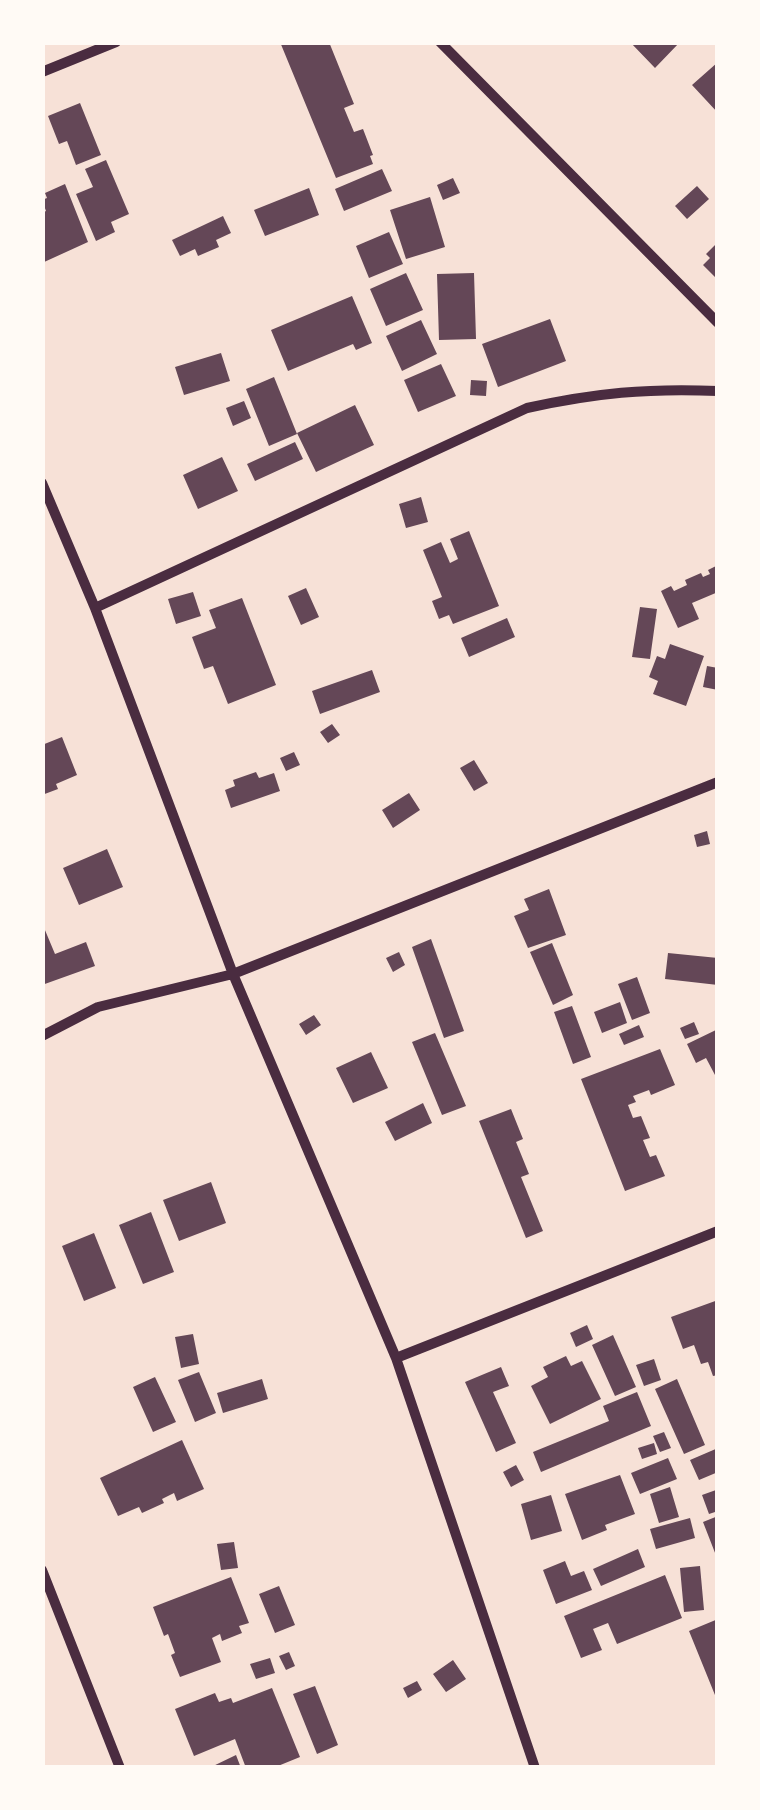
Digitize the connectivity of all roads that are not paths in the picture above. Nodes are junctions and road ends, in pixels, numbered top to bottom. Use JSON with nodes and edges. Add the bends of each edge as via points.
{"nodes":[{"id":1,"x":116,"y":42,"type":"edge"},
{"id":2,"x":440,"y":42,"type":"edge"},
{"id":3,"x":42,"y":72,"type":"edge"},
{"id":4,"x":718,"y":323,"type":"edge"},
{"id":5,"x":718,"y":391,"type":"edge"},
{"id":6,"x":42,"y":483,"type":"edge"},
{"id":7,"x":95,"y":608,"type":"junction"},
{"id":8,"x":718,"y":782,"type":"edge"},
{"id":9,"x":233,"y":974,"type":"junction"},
{"id":10,"x":42,"y":1036,"type":"edge"},
{"id":11,"x":718,"y":1231,"type":"edge"},
{"id":12,"x":396,"y":1358,"type":"junction"},
{"id":13,"x":42,"y":1570,"type":"edge"},
{"id":14,"x":120,"y":1768,"type":"edge"},
{"id":15,"x":535,"y":1768,"type":"edge"}],
"edges":[{"from":1,"to":3,"type":"street"},
{"from":2,"to":4,"type":"street"},
{"from":5,"to":7,"type":"street","via":[[655,388],[527,408]]},
{"from":6,"to":7,"type":"street"},
{"from":7,"to":9,"type":"street"},
{"from":8,"to":9,"type":"street"},
{"from":9,"to":10,"type":"street","via":[[98,1007]]},
{"from":9,"to":12,"type":"street"},
{"from":11,"to":12,"type":"street"},
{"from":12,"to":15,"type":"street"},
{"from":13,"to":14,"type":"street"}]}
